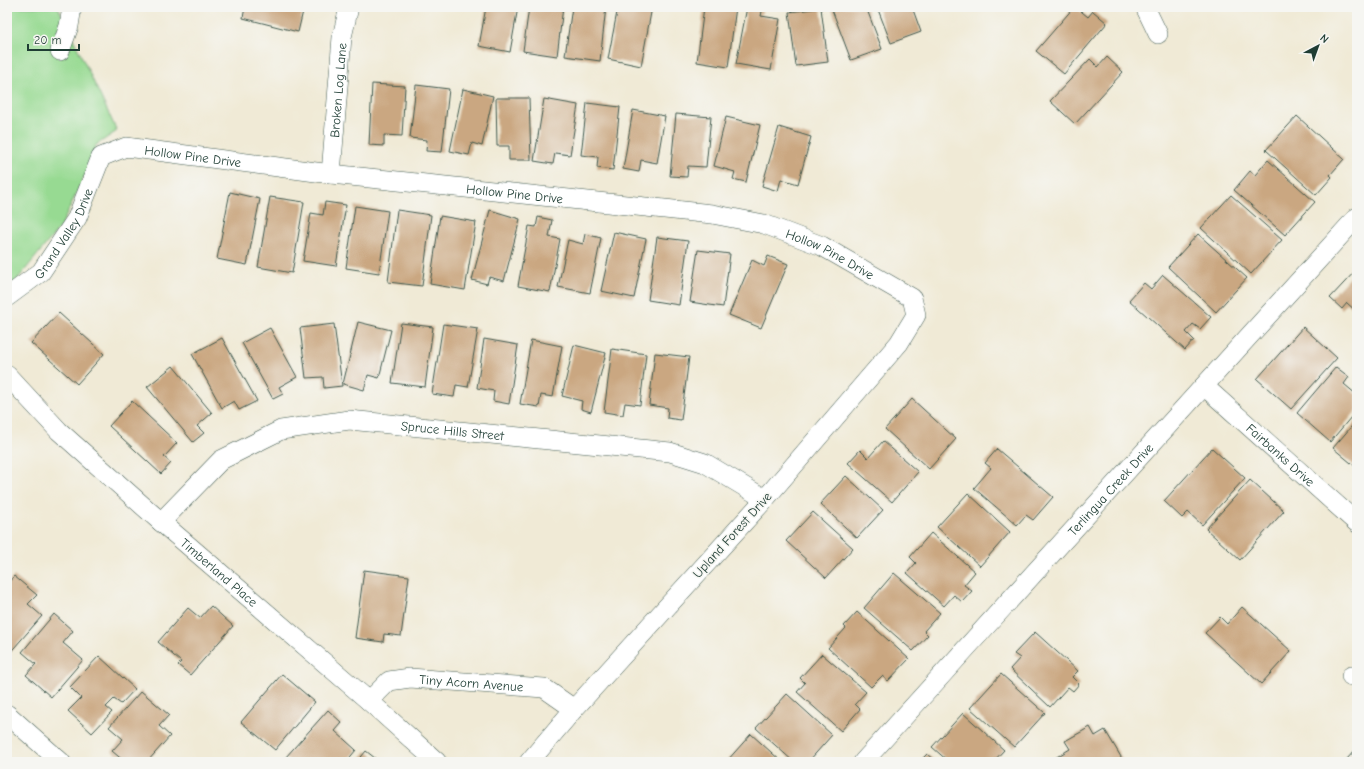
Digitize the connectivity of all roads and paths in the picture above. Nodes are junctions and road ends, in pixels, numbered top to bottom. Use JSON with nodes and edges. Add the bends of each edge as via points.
{"nodes":[{"id":1,"x":72,"y":7,"type":"edge"},
{"id":2,"x":349,"y":7,"type":"edge"},
{"id":3,"x":1145,"y":7,"type":"edge"},
{"id":4,"x":1158,"y":34,"type":"dead end"},
{"id":5,"x":60,"y":51,"type":"dead end"},
{"id":6,"x":101,"y":157,"type":"joint"},
{"id":7,"x":331,"y":174,"type":"junction"},
{"id":8,"x":1357,"y":217,"type":"edge"},
{"id":9,"x":7,"y":297,"type":"edge"},
{"id":10,"x":912,"y":298,"type":"joint"},
{"id":11,"x":7,"y":375,"type":"edge"},
{"id":12,"x":1204,"y":386,"type":"junction"},
{"id":13,"x":765,"y":499,"type":"junction"},
{"id":14,"x":161,"y":522,"type":"junction"},
{"id":15,"x":1357,"y":523,"type":"edge"},
{"id":16,"x":369,"y":701,"type":"junction"},
{"id":17,"x":574,"y":709,"type":"junction"},
{"id":18,"x":7,"y":714,"type":"edge"},
{"id":19,"x":61,"y":762,"type":"edge"},
{"id":20,"x":437,"y":762,"type":"edge"},
{"id":21,"x":529,"y":762,"type":"edge"},
{"id":22,"x":863,"y":762,"type":"edge"}],
"edges":[{"from":1,"to":5,"type":"street","via":[[69,26]]},
{"from":2,"to":7,"type":"street","name":"Broken Log Lane","via":[[342,37]]},
{"from":3,"to":4,"type":"street"},
{"from":6,"to":7,"type":"street","name":"Hollow Pine Drive","via":[[126,147]]},
{"from":6,"to":9,"type":"street","name":"Grand Valley Drive","via":[[77,218],[40,272]]},
{"from":7,"to":10,"type":"street","name":"Hollow Pine Drive","via":[[712,214],[764,224],[822,246]]},
{"from":8,"to":12,"type":"street","name":"Terlingua Creek Drive"},
{"from":10,"to":13,"type":"street","name":"Upland Forest Drive","via":[[916,315],[899,343]]},
{"from":11,"to":14,"type":"street","name":"Timberland Place","via":[[59,430]]},
{"from":12,"to":15,"type":"street","name":"Fairbanks Drive"},
{"from":12,"to":22,"type":"street","name":"Terlingua Creek Drive"},
{"from":13,"to":14,"type":"street","name":"Spruce Hills Street","via":[[705,463],[670,452],[349,420],[281,430],[221,460]]},
{"from":13,"to":17,"type":"street","name":"Upland Forest Drive"},
{"from":14,"to":16,"type":"street","name":"Timberland Place"},
{"from":16,"to":17,"type":"street","name":"Tiny Acorn Avenue","via":[[389,681],[410,678],[544,688]]},
{"from":16,"to":20,"type":"street","name":"Timberland Place"},
{"from":17,"to":21,"type":"street","name":"Upland Forest Drive"},
{"from":18,"to":19,"type":"street"}]}
